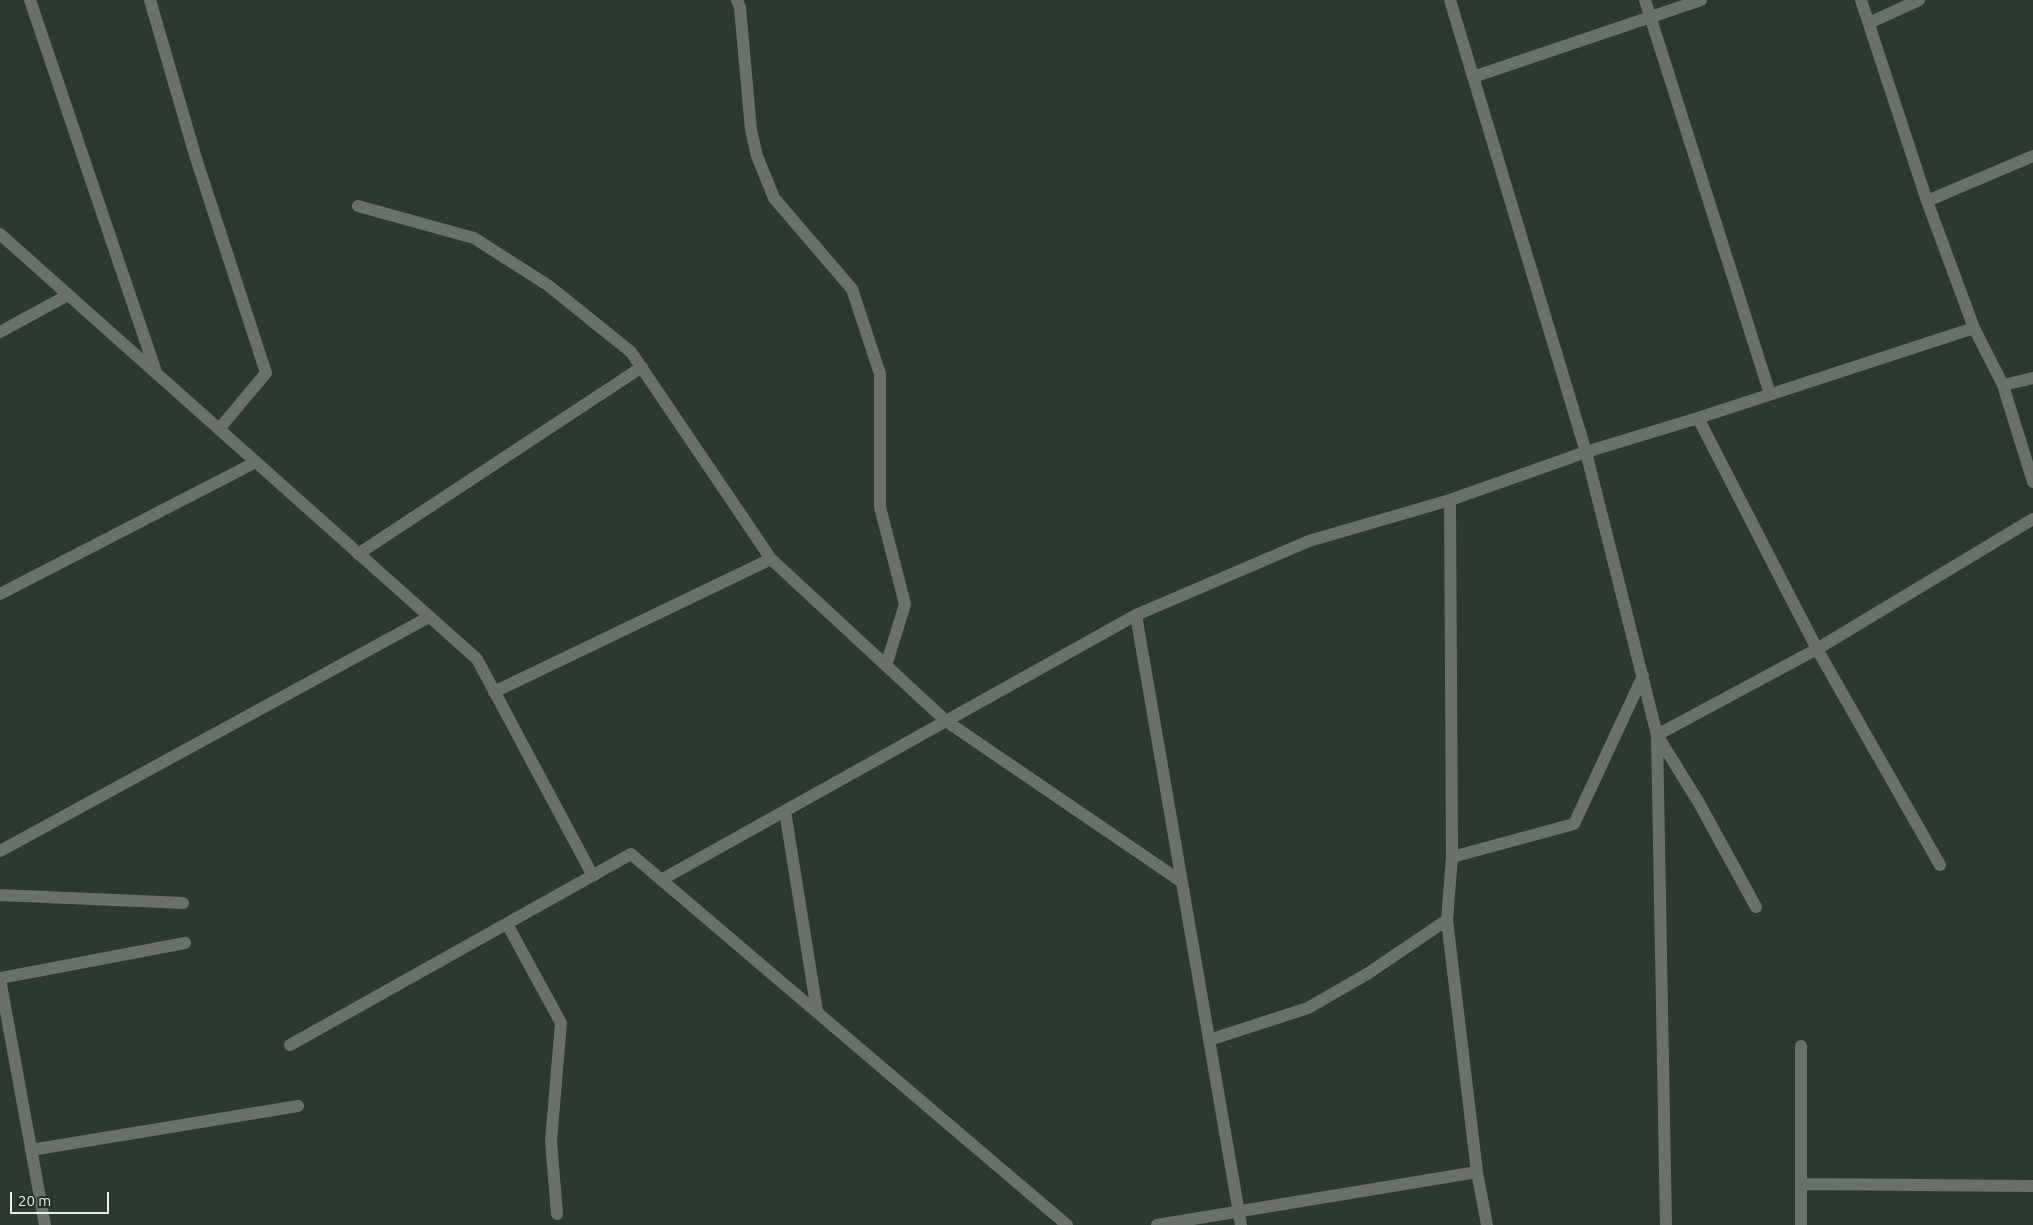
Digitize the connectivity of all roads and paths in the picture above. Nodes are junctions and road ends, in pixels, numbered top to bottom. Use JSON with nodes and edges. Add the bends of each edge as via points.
{"nodes":[{"id":1,"x":30,"y":0,"type":"edge"},
{"id":2,"x":150,"y":0,"type":"edge"},
{"id":3,"x":737,"y":0,"type":"edge"},
{"id":4,"x":1450,"y":0,"type":"edge"},
{"id":5,"x":1645,"y":0,"type":"edge"},
{"id":6,"x":1701,"y":0,"type":"edge"},
{"id":7,"x":1861,"y":0,"type":"edge"},
{"id":8,"x":1919,"y":0,"type":"edge"},
{"id":9,"x":1650,"y":17,"type":"junction"},
{"id":10,"x":1869,"y":23,"type":"junction"},
{"id":11,"x":1473,"y":77,"type":"junction"},
{"id":12,"x":2033,"y":156,"type":"edge"},
{"id":13,"x":1927,"y":201,"type":"junction"},
{"id":14,"x":358,"y":206,"type":"dead end"},
{"id":15,"x":0,"y":234,"type":"edge"},
{"id":16,"x":68,"y":295,"type":"junction"},
{"id":17,"x":1974,"y":328,"type":"junction"},
{"id":18,"x":0,"y":332,"type":"edge"},
{"id":19,"x":642,"y":367,"type":"junction"},
{"id":20,"x":156,"y":374,"type":"junction"},
{"id":21,"x":2033,"y":378,"type":"edge"},
{"id":22,"x":2003,"y":385,"type":"junction"},
{"id":23,"x":1770,"y":394,"type":"junction"},
{"id":24,"x":1698,"y":418,"type":"junction"},
{"id":25,"x":219,"y":430,"type":"junction"},
{"id":26,"x":1586,"y":452,"type":"junction"},
{"id":27,"x":256,"y":462,"type":"junction"},
{"id":28,"x":2033,"y":482,"type":"edge"},
{"id":29,"x":1450,"y":500,"type":"junction"},
{"id":30,"x":2033,"y":519,"type":"edge"},
{"id":31,"x":358,"y":554,"type":"junction"},
{"id":32,"x":771,"y":559,"type":"junction"},
{"id":33,"x":0,"y":594,"type":"edge"},
{"id":34,"x":429,"y":616,"type":"junction"},
{"id":35,"x":1136,"y":616,"type":"junction"},
{"id":36,"x":1817,"y":649,"type":"junction"},
{"id":37,"x":886,"y":666,"type":"junction"},
{"id":38,"x":1642,"y":676,"type":"junction"},
{"id":39,"x":494,"y":692,"type":"junction"},
{"id":40,"x":946,"y":721,"type":"junction"},
{"id":41,"x":1658,"y":735,"type":"junction"},
{"id":42,"x":785,"y":811,"type":"junction"},
{"id":43,"x":0,"y":851,"type":"edge"},
{"id":44,"x":1452,"y":857,"type":"junction"},
{"id":45,"x":1940,"y":865,"type":"dead end"},
{"id":46,"x":593,"y":876,"type":"junction"},
{"id":47,"x":661,"y":880,"type":"junction"},
{"id":48,"x":1182,"y":882,"type":"junction"},
{"id":49,"x":0,"y":895,"type":"edge"},
{"id":50,"x":183,"y":903,"type":"dead end"},
{"id":51,"x":1756,"y":907,"type":"dead end"},
{"id":52,"x":1447,"y":920,"type":"junction"},
{"id":53,"x":508,"y":924,"type":"junction"},
{"id":54,"x":185,"y":943,"type":"dead end"},
{"id":55,"x":0,"y":979,"type":"edge"},
{"id":56,"x":817,"y":1012,"type":"junction"},
{"id":57,"x":1209,"y":1040,"type":"junction"},
{"id":58,"x":290,"y":1045,"type":"dead end"},
{"id":59,"x":1801,"y":1046,"type":"dead end"},
{"id":60,"x":298,"y":1106,"type":"dead end"},
{"id":61,"x":31,"y":1150,"type":"junction"},
{"id":62,"x":1476,"y":1172,"type":"junction"},
{"id":63,"x":1801,"y":1184,"type":"junction"},
{"id":64,"x":2033,"y":1186,"type":"edge"},
{"id":65,"x":1239,"y":1212,"type":"junction"},
{"id":66,"x":558,"y":1214,"type":"dead end"},
{"id":67,"x":45,"y":1225,"type":"edge"},
{"id":68,"x":1067,"y":1225,"type":"edge"},
{"id":69,"x":1157,"y":1225,"type":"edge"},
{"id":70,"x":1241,"y":1225,"type":"edge"},
{"id":71,"x":1487,"y":1225,"type":"edge"},
{"id":72,"x":1666,"y":1225,"type":"edge"},
{"id":73,"x":1801,"y":1225,"type":"edge"}],
"edges":[{"from":1,"to":20,"type":"street"},
{"from":2,"to":25,"type":"street","via":[[195,155],[266,373]]},
{"from":3,"to":37,"type":"street","via":[[751,130],[757,156],[774,198],[852,290],[880,374],[880,507],[905,604]]},
{"from":4,"to":11,"type":"street"},
{"from":5,"to":9,"type":"street"},
{"from":6,"to":9,"type":"street"},
{"from":7,"to":10,"type":"street"},
{"from":8,"to":10,"type":"street"},
{"from":9,"to":11,"type":"street"},
{"from":9,"to":23,"type":"street"},
{"from":10,"to":13,"type":"street"},
{"from":11,"to":26,"type":"street"},
{"from":12,"to":13,"type":"street"},
{"from":13,"to":17,"type":"street"},
{"from":14,"to":19,"type":"street","via":[[474,238],[549,286],[632,352]]},
{"from":15,"to":16,"type":"street"},
{"from":16,"to":18,"type":"street"},
{"from":16,"to":20,"type":"street"},
{"from":17,"to":22,"type":"street"},
{"from":17,"to":23,"type":"street"},
{"from":19,"to":31,"type":"street"},
{"from":19,"to":32,"type":"street"},
{"from":20,"to":25,"type":"street"},
{"from":21,"to":22,"type":"street"},
{"from":22,"to":28,"type":"street"},
{"from":23,"to":24,"type":"street"},
{"from":24,"to":26,"type":"street"},
{"from":24,"to":36,"type":"street"},
{"from":25,"to":27,"type":"street"},
{"from":26,"to":29,"type":"street"},
{"from":26,"to":38,"type":"street"},
{"from":27,"to":31,"type":"street"},
{"from":27,"to":33,"type":"street"},
{"from":29,"to":35,"type":"street","via":[[1309,540]]},
{"from":29,"to":44,"type":"street"},
{"from":30,"to":36,"type":"street"},
{"from":31,"to":34,"type":"street"},
{"from":32,"to":37,"type":"street"},
{"from":32,"to":39,"type":"street"},
{"from":34,"to":39,"type":"street","via":[[477,659]]},
{"from":34,"to":43,"type":"street"},
{"from":35,"to":40,"type":"street"},
{"from":35,"to":48,"type":"street"},
{"from":36,"to":41,"type":"street"},
{"from":36,"to":45,"type":"street"},
{"from":37,"to":40,"type":"street"},
{"from":38,"to":41,"type":"street"},
{"from":38,"to":44,"type":"street","via":[[1574,824]]},
{"from":39,"to":46,"type":"street"},
{"from":40,"to":42,"type":"street"},
{"from":40,"to":48,"type":"street"},
{"from":41,"to":51,"type":"street"},
{"from":41,"to":72,"type":"street"},
{"from":42,"to":47,"type":"street"},
{"from":42,"to":56,"type":"street"},
{"from":44,"to":52,"type":"street"},
{"from":46,"to":47,"type":"street","via":[[632,854]]},
{"from":46,"to":53,"type":"street"},
{"from":47,"to":56,"type":"street"},
{"from":48,"to":57,"type":"street"},
{"from":49,"to":50,"type":"street"},
{"from":52,"to":57,"type":"street","via":[[1367,974],[1308,1008]]},
{"from":52,"to":62,"type":"street"},
{"from":53,"to":58,"type":"street"},
{"from":53,"to":66,"type":"street","via":[[561,1024],[550,1141]]},
{"from":54,"to":55,"type":"street"},
{"from":55,"to":61,"type":"street"},
{"from":56,"to":68,"type":"street"},
{"from":57,"to":65,"type":"street"},
{"from":59,"to":63,"type":"street"},
{"from":60,"to":61,"type":"street"},
{"from":61,"to":67,"type":"street"},
{"from":62,"to":65,"type":"street"},
{"from":62,"to":71,"type":"street"},
{"from":63,"to":64,"type":"street"},
{"from":63,"to":73,"type":"street"},
{"from":65,"to":69,"type":"street"},
{"from":65,"to":70,"type":"street"}]}
